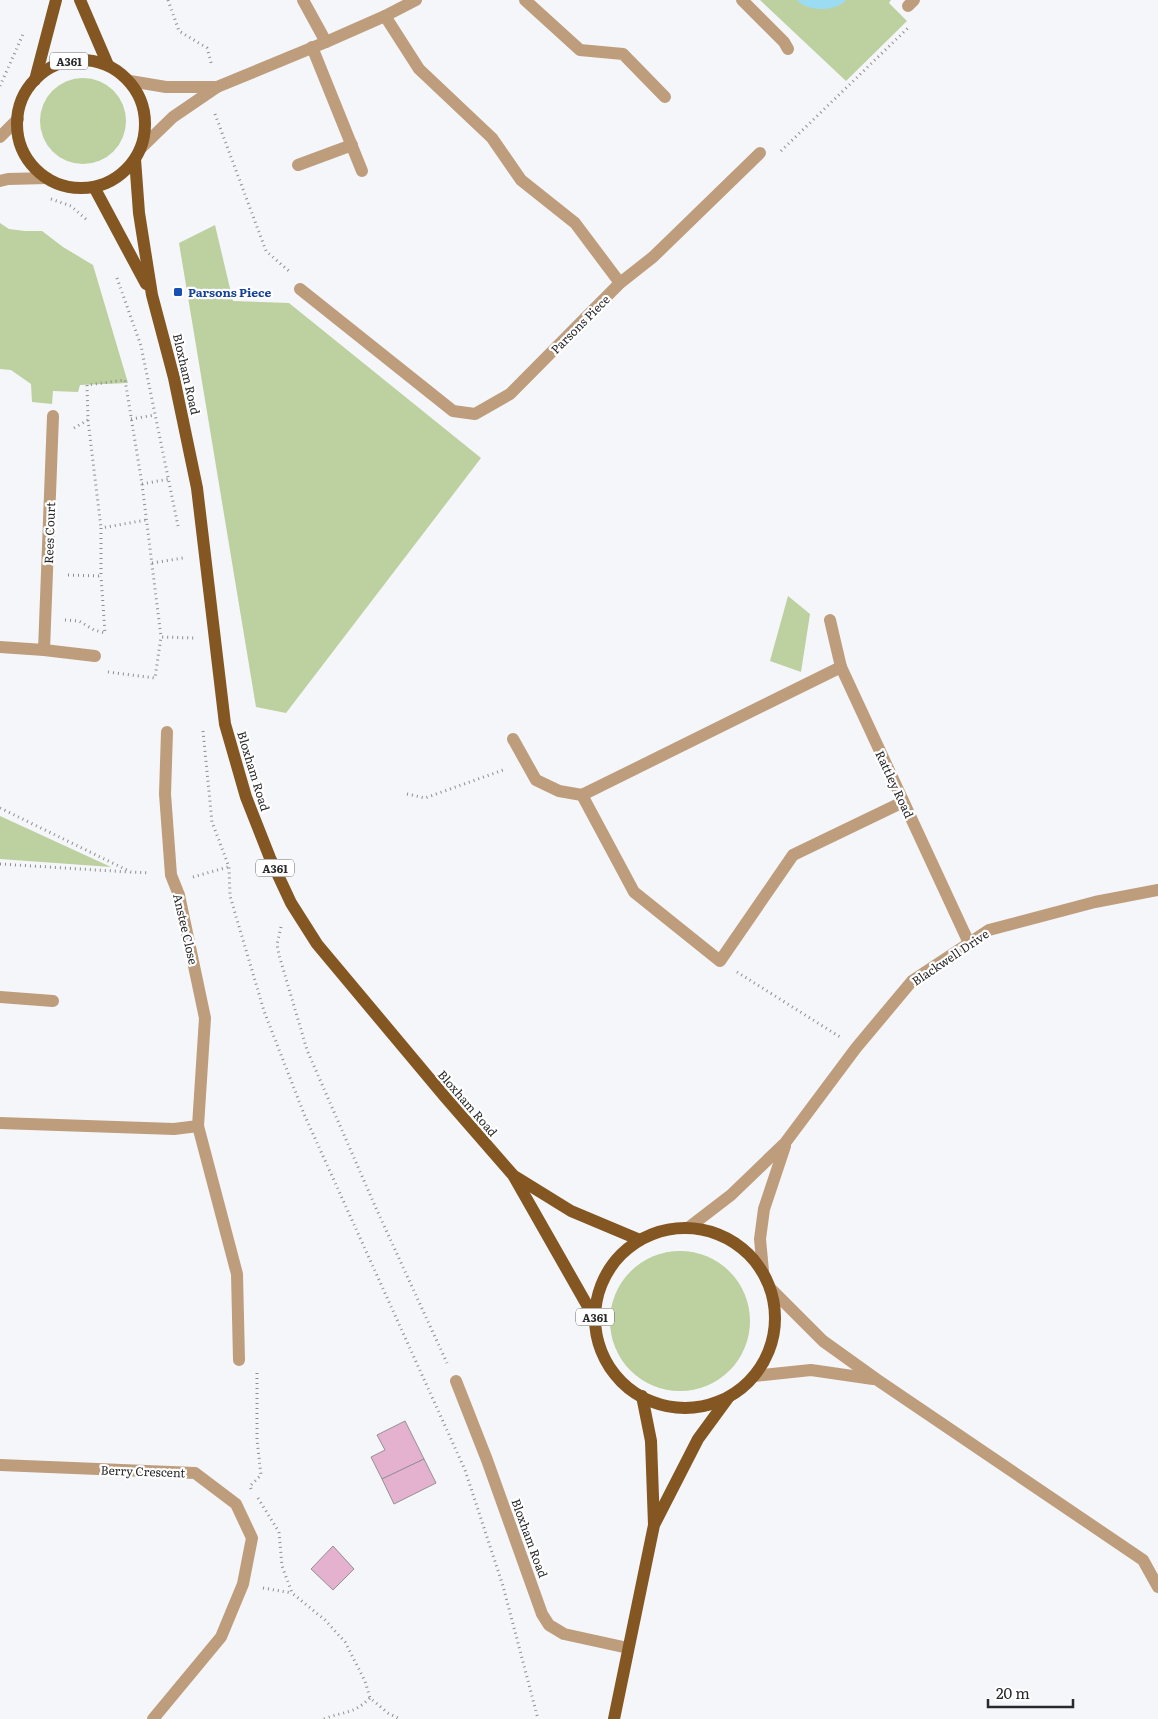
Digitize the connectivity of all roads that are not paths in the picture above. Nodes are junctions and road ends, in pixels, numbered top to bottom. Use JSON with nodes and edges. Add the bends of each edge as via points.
{"nodes":[{"id":1,"x":56,"y":0,"type":"edge"},
{"id":2,"x":80,"y":0,"type":"edge"},
{"id":3,"x":303,"y":0,"type":"edge"},
{"id":4,"x":416,"y":0,"type":"edge"},
{"id":5,"x":525,"y":0,"type":"edge"},
{"id":6,"x":742,"y":0,"type":"edge"},
{"id":7,"x":385,"y":16,"type":"junction"},
{"id":8,"x":326,"y":42,"type":"junction"},
{"id":9,"x":312,"y":48,"type":"junction"},
{"id":10,"x":788,"y":49,"type":"dead end"},
{"id":11,"x":108,"y":65,"type":"junction"},
{"id":12,"x":35,"y":80,"type":"junction"},
{"id":13,"x":130,"y":81,"type":"junction"},
{"id":14,"x":217,"y":87,"type":"junction"},
{"id":15,"x":666,"y":97,"type":"dead end"},
{"id":16,"x":18,"y":120,"type":"junction"},
{"id":17,"x":0,"y":137,"type":"edge"},
{"id":18,"x":352,"y":146,"type":"junction"},
{"id":19,"x":760,"y":153,"type":"dead end"},
{"id":20,"x":138,"y":154,"type":"junction"},
{"id":21,"x":298,"y":165,"type":"dead end"},
{"id":22,"x":362,"y":171,"type":"dead end"},
{"id":23,"x":47,"y":178,"type":"junction"},
{"id":24,"x":0,"y":181,"type":"edge"},
{"id":25,"x":94,"y":187,"type":"junction"},
{"id":26,"x":620,"y":283,"type":"junction"},
{"id":27,"x":300,"y":289,"type":"road end"},
{"id":28,"x":152,"y":295,"type":"junction"},
{"id":29,"x":53,"y":416,"type":"dead end"},
{"id":30,"x":830,"y":620,"type":"dead end"},
{"id":31,"x":0,"y":648,"type":"edge"},
{"id":32,"x":44,"y":650,"type":"junction"},
{"id":33,"x":95,"y":656,"type":"road end"},
{"id":34,"x":841,"y":667,"type":"junction"},
{"id":35,"x":167,"y":732,"type":"dead end"},
{"id":36,"x":513,"y":739,"type":"dead end"},
{"id":37,"x":582,"y":795,"type":"junction"},
{"id":38,"x":903,"y":802,"type":"junction"},
{"id":39,"x":1158,"y":890,"type":"edge"},
{"id":40,"x":969,"y":943,"type":"junction"},
{"id":41,"x":0,"y":997,"type":"edge"},
{"id":42,"x":53,"y":1001,"type":"dead end"},
{"id":43,"x":0,"y":1123,"type":"edge"},
{"id":44,"x":198,"y":1126,"type":"junction"},
{"id":45,"x":785,"y":1143,"type":"junction"},
{"id":46,"x":513,"y":1175,"type":"junction"},
{"id":47,"x":688,"y":1228,"type":"junction"},
{"id":48,"x":640,"y":1240,"type":"junction"},
{"id":49,"x":763,"y":1271,"type":"junction"},
{"id":50,"x":771,"y":1289,"type":"junction"},
{"id":51,"x":595,"y":1319,"type":"junction"},
{"id":52,"x":239,"y":1360,"type":"dead end"},
{"id":53,"x":754,"y":1376,"type":"junction"},
{"id":54,"x":876,"y":1379,"type":"junction"},
{"id":55,"x":456,"y":1382,"type":"road end"},
{"id":56,"x":731,"y":1395,"type":"junction"},
{"id":57,"x":642,"y":1396,"type":"junction"},
{"id":58,"x":0,"y":1465,"type":"edge"},
{"id":59,"x":654,"y":1525,"type":"junction"},
{"id":60,"x":1158,"y":1588,"type":"edge"},
{"id":61,"x":628,"y":1648,"type":"junction"},
{"id":62,"x":153,"y":1719,"type":"edge"},
{"id":63,"x":614,"y":1719,"type":"edge"}],
"edges":[{"from":1,"to":12,"type":"main road","name":"Bloxham Road","number":"A361"},
{"from":2,"to":11,"type":"main road","number":"A361"},
{"from":3,"to":8,"type":"street"},
{"from":4,"to":7,"type":"street"},
{"from":5,"to":15,"type":"street","via":[[580,50],[623,54]]},
{"from":6,"to":10,"type":"street"},
{"from":7,"to":8,"type":"street"},
{"from":7,"to":26,"type":"street","via":[[419,69],[492,138],[521,180],[574,223]]},
{"from":8,"to":9,"type":"street"},
{"from":9,"to":14,"type":"street"},
{"from":9,"to":18,"type":"street"},
{"from":11,"to":12,"type":"main road","name":"Bloxham Road","number":"A361","via":[[89,60],[69,61],[50,67]]},
{"from":11,"to":13,"type":"main road","name":"Bloxham Road","number":"A361"},
{"from":12,"to":16,"type":"main road","name":"Bloxham Road","number":"A361","via":[[23,98]]},
{"from":13,"to":14,"type":"street","via":[[166,88]]},
{"from":13,"to":20,"type":"main road","name":"Bloxham Road","number":"A361","via":[[145,114],[145,132]]},
{"from":14,"to":20,"type":"street","via":[[173,117]]},
{"from":16,"to":17,"type":"street"},
{"from":16,"to":23,"type":"main road","name":"Bloxham Road","number":"A361","via":[[20,142],[30,163]]},
{"from":18,"to":21,"type":"street"},
{"from":18,"to":22,"type":"street"},
{"from":19,"to":26,"type":"street","name":"Parsons Piece","via":[[653,257]]},
{"from":20,"to":25,"type":"main road","name":"Bloxham Road","number":"A361","via":[[117,177]]},
{"from":20,"to":28,"type":"main road","name":"Bloxham Road","number":"A361","via":[[139,213]]},
{"from":23,"to":24,"type":"street"},
{"from":23,"to":25,"type":"main road","name":"Bloxham Road","number":"A361","via":[[70,187]]},
{"from":25,"to":28,"type":"main road","name":"Bloxham Road","number":"A361"},
{"from":26,"to":27,"type":"street","name":"Parsons Piece","via":[[510,394],[475,414],[453,411]]},
{"from":28,"to":46,"type":"main road","name":"Bloxham Road","number":"A361","via":[[174,378],[197,488],[225,724],[246,797],[270,858],[291,903],[317,944]]},
{"from":29,"to":32,"type":"street","name":"Rees Court"},
{"from":30,"to":34,"type":"street","name":"Rattley Road"},
{"from":31,"to":32,"type":"street"},
{"from":32,"to":33,"type":"street"},
{"from":34,"to":37,"type":"street"},
{"from":34,"to":38,"type":"street","name":"Rattley Road"},
{"from":35,"to":44,"type":"street","name":"Anstee Close","via":[[165,794],[171,875],[179,895],[205,1018]]},
{"from":36,"to":37,"type":"street","via":[[536,780],[559,791]]},
{"from":37,"to":38,"type":"street","via":[[634,892],[720,961],[793,854]]},
{"from":38,"to":40,"type":"street","name":"Rattley Road"},
{"from":39,"to":40,"type":"street","name":"Blackwell Drive","via":[[1095,902],[989,930]]},
{"from":40,"to":45,"type":"street","name":"Blackwell Drive","via":[[912,980]]},
{"from":41,"to":42,"type":"street"},
{"from":43,"to":44,"type":"street","via":[[174,1129]]},
{"from":44,"to":52,"type":"street","name":"Anstee Close","via":[[237,1274]]},
{"from":45,"to":47,"type":"street","name":"Blackwell Drive","via":[[731,1195]]},
{"from":45,"to":49,"type":"street","name":"Blackwell Drive","via":[[764,1209],[760,1239]]},
{"from":46,"to":48,"type":"main road","name":"Bloxham Road","number":"A361","via":[[571,1211]]},
{"from":46,"to":51,"type":"main road","name":"Bloxham Road","number":"A361"},
{"from":47,"to":48,"type":"main road","name":"Bloxham Road","number":"A361","via":[[666,1230]]},
{"from":47,"to":49,"type":"main road","name":"Bloxham Road","number":"A361","via":[[711,1231],[731,1240]]},
{"from":48,"to":51,"type":"main road","name":"Bloxham Road","number":"A361","via":[[624,1251],[608,1271],[598,1294]]},
{"from":49,"to":50,"type":"main road","name":"Bloxham Road","number":"A361"},
{"from":50,"to":53,"type":"main road","name":"Bloxham Road","number":"A361","via":[[775,1319],[770,1349]]},
{"from":50,"to":54,"type":"street","via":[[816,1335]]},
{"from":51,"to":57,"type":"main road","name":"Bloxham Road","number":"A361","via":[[605,1359],[616,1376]]},
{"from":53,"to":54,"type":"street","via":[[811,1370]]},
{"from":53,"to":56,"type":"main road","name":"Bloxham Road","number":"A361"},
{"from":54,"to":60,"type":"street","via":[[1142,1560]]},
{"from":55,"to":61,"type":"street","name":"Bloxham Road","via":[[542,1614],[549,1625],[564,1634]]},
{"from":56,"to":57,"type":"main road","name":"Bloxham Road","number":"A361","via":[[707,1406],[681,1408],[655,1403]]},
{"from":56,"to":59,"type":"main road","name":"Bloxham Road","number":"A361","via":[[698,1438]]},
{"from":57,"to":59,"type":"main road","name":"Bloxham Road","number":"A361","via":[[651,1441]]},
{"from":58,"to":62,"type":"street","name":"Berry Crescent","via":[[195,1473],[236,1504],[252,1538],[243,1584],[221,1637]]},
{"from":59,"to":61,"type":"main road","name":"Bloxham Road","number":"A361"},
{"from":61,"to":63,"type":"main road","name":"Bloxham Road","number":"A361"}]}
